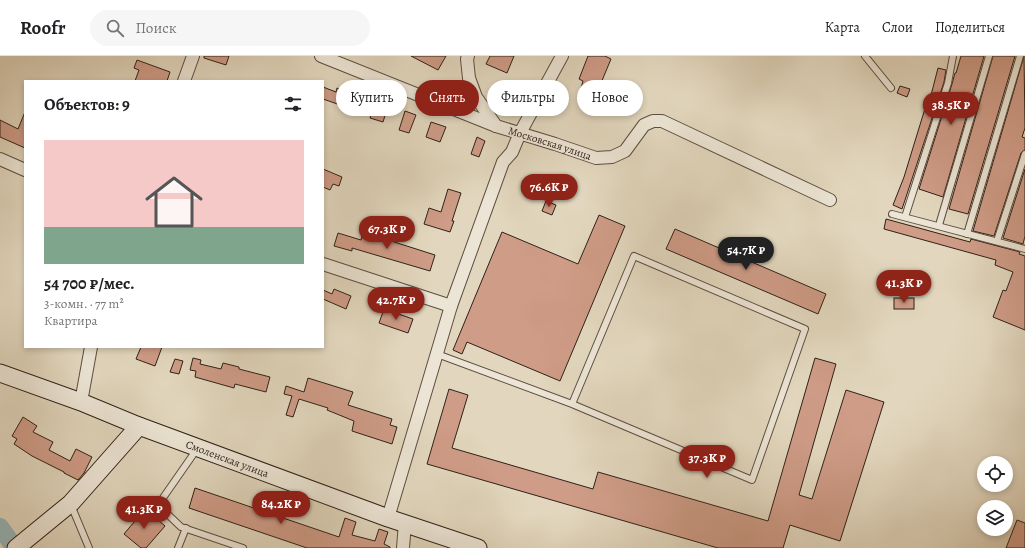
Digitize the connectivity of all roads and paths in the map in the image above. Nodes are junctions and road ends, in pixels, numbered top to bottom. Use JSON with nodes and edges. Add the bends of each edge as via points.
{"nodes":[{"id":1,"x":193,"y":56,"type":"edge"},
{"id":2,"x":321,"y":56,"type":"edge"},
{"id":3,"x":468,"y":56,"type":"edge"},
{"id":4,"x":562,"y":56,"type":"edge"},
{"id":5,"x":865,"y":56,"type":"edge"},
{"id":6,"x":954,"y":56,"type":"edge"},
{"id":7,"x":989,"y":56,"type":"edge"},
{"id":8,"x":1020,"y":56,"type":"edge"},
{"id":9,"x":184,"y":80,"type":"edge"},
{"id":10,"x":891,"y":88,"type":"dead end"},
{"id":11,"x":496,"y":126,"type":"junction"},
{"id":12,"x":520,"y":133,"type":"junction"},
{"id":13,"x":1025,"y":154,"type":"edge"},
{"id":14,"x":0,"y":159,"type":"edge"},
{"id":15,"x":24,"y":170,"type":"edge"},
{"id":16,"x":830,"y":200,"type":"dead end"},
{"id":17,"x":892,"y":214,"type":"dead end"},
{"id":18,"x":905,"y":217,"type":"junction"},
{"id":19,"x":939,"y":225,"type":"junction"},
{"id":20,"x":967,"y":234,"type":"junction"},
{"id":21,"x":997,"y":242,"type":"junction"},
{"id":22,"x":1025,"y":249,"type":"edge"},
{"id":23,"x":324,"y":264,"type":"edge"},
{"id":24,"x":451,"y":306,"type":"junction"},
{"id":25,"x":91,"y":348,"type":"edge"},
{"id":26,"x":437,"y":354,"type":"junction"},
{"id":27,"x":0,"y":373,"type":"edge"},
{"id":28,"x":80,"y":402,"type":"junction"},
{"id":29,"x":572,"y":404,"type":"junction"},
{"id":30,"x":139,"y":426,"type":"junction"},
{"id":31,"x":197,"y":448,"type":"junction"},
{"id":32,"x":71,"y":503,"type":"junction"},
{"id":33,"x":388,"y":518,"type":"junction"},
{"id":34,"x":405,"y":523,"type":"junction"},
{"id":35,"x":186,"y":528,"type":"junction"},
{"id":36,"x":16,"y":548,"type":"edge"},
{"id":37,"x":89,"y":548,"type":"edge"},
{"id":38,"x":178,"y":548,"type":"edge"},
{"id":39,"x":243,"y":548,"type":"edge"},
{"id":40,"x":403,"y":548,"type":"edge"},
{"id":41,"x":478,"y":548,"type":"edge"}],
"edges":[{"from":1,"to":9,"type":"street"},
{"from":2,"to":11,"type":"street","name":"Московская улица"},
{"from":3,"to":11,"type":"street","via":[[469,78],[476,96]]},
{"from":4,"to":12,"type":"street"},
{"from":5,"to":10,"type":"lane"},
{"from":6,"to":18,"type":"lane","via":[[948,83]]},
{"from":7,"to":19,"type":"lane"},
{"from":8,"to":20,"type":"lane"},
{"from":11,"to":12,"type":"street","name":"Московская улица"},
{"from":12,"to":16,"type":"street","name":"Московская улица","via":[[596,158],[612,157],[625,151],[644,126],[653,121],[662,121]]},
{"from":12,"to":24,"type":"street","via":[[512,152],[503,162]]},
{"from":13,"to":21,"type":"lane"},
{"from":14,"to":15,"type":"street"},
{"from":17,"to":18,"type":"lane"},
{"from":18,"to":19,"type":"lane"},
{"from":19,"to":20,"type":"lane"},
{"from":20,"to":21,"type":"lane"},
{"from":21,"to":22,"type":"lane"},
{"from":23,"to":24,"type":"street"},
{"from":24,"to":26,"type":"street"},
{"from":25,"to":28,"type":"street"},
{"from":26,"to":29,"type":"lane"},
{"from":26,"to":33,"type":"street"},
{"from":27,"to":28,"type":"main road","name":"Смоленская улица"},
{"from":28,"to":30,"type":"main road","name":"Смоленская улица"},
{"from":29,"to":29,"type":"lane","via":[[634,256],[805,329],[752,480]]},
{"from":30,"to":31,"type":"main road","name":"Смоленская улица"},
{"from":30,"to":32,"type":"main road"},
{"from":31,"to":33,"type":"main road","name":"Смоленская улица"},
{"from":31,"to":35,"type":"lane","via":[[158,505]]},
{"from":32,"to":36,"type":"main road"},
{"from":32,"to":37,"type":"lane"},
{"from":33,"to":34,"type":"main road","name":"Смоленская улица"},
{"from":34,"to":40,"type":"street"},
{"from":34,"to":41,"type":"main road","name":"Смоленская улица"},
{"from":35,"to":38,"type":"lane"},
{"from":35,"to":39,"type":"lane"}]}
